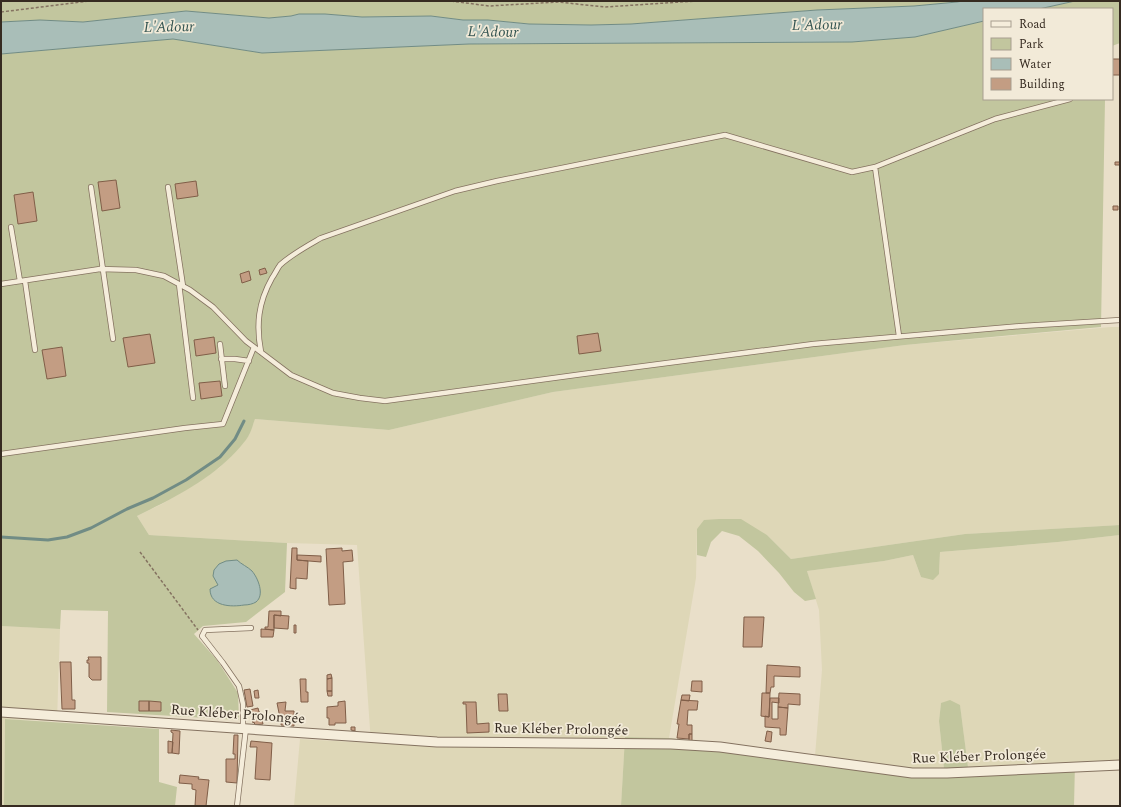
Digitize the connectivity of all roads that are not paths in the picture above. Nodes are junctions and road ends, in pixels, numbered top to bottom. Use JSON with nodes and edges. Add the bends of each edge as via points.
{"nodes":[{"id":1,"x":1066,"y":100,"type":"edge"},
{"id":2,"x":875,"y":167,"type":"junction"},
{"id":3,"x":92,"y":187,"type":"dead end"},
{"id":4,"x":168,"y":187,"type":"dead end"},
{"id":5,"x":11,"y":227,"type":"dead end"},
{"id":6,"x":103,"y":269,"type":"junction"},
{"id":7,"x":22,"y":281,"type":"junction"},
{"id":8,"x":1,"y":284,"type":"edge"},
{"id":9,"x":181,"y":285,"type":"junction"},
{"id":10,"x":1120,"y":320,"type":"edge"},
{"id":11,"x":899,"y":336,"type":"junction"},
{"id":12,"x":113,"y":339,"type":"dead end"},
{"id":13,"x":220,"y":344,"type":"dead end"},
{"id":14,"x":254,"y":347,"type":"junction"},
{"id":15,"x":35,"y":350,"type":"dead end"},
{"id":16,"x":261,"y":352,"type":"junction"},
{"id":17,"x":221,"y":359,"type":"junction"},
{"id":18,"x":249,"y":361,"type":"junction"},
{"id":19,"x":225,"y":386,"type":"dead end"},
{"id":20,"x":193,"y":398,"type":"dead end"},
{"id":21,"x":1,"y":454,"type":"edge"},
{"id":22,"x":251,"y":628,"type":"dead end"},
{"id":23,"x":1,"y":712,"type":"edge"},
{"id":24,"x":245,"y":728,"type":"junction"},
{"id":25,"x":1120,"y":765,"type":"edge"},
{"id":26,"x":237,"y":806,"type":"edge"}],
"edges":[{"from":1,"to":2,"type":"lane","via":[[995,118]]},
{"from":2,"to":11,"type":"lane"},
{"from":2,"to":16,"type":"lane","via":[[852,172],[725,135],[455,190],[322,238],[306,246],[279,266],[260,308],[258,335]]},
{"from":3,"to":6,"type":"lane"},
{"from":4,"to":9,"type":"lane"},
{"from":5,"to":7,"type":"lane"},
{"from":6,"to":7,"type":"lane"},
{"from":6,"to":9,"type":"lane","via":[[136,270],[164,276]]},
{"from":6,"to":12,"type":"lane"},
{"from":7,"to":8,"type":"lane"},
{"from":7,"to":15,"type":"lane"},
{"from":9,"to":14,"type":"lane","via":[[213,307]]},
{"from":9,"to":20,"type":"lane"},
{"from":10,"to":11,"type":"lane"},
{"from":11,"to":16,"type":"lane","via":[[814,344],[385,401],[333,392],[291,374]]},
{"from":13,"to":17,"type":"lane"},
{"from":14,"to":16,"type":"lane"},
{"from":14,"to":18,"type":"lane"},
{"from":17,"to":18,"type":"lane"},
{"from":17,"to":19,"type":"lane"},
{"from":18,"to":21,"type":"lane","via":[[223,424]]},
{"from":22,"to":24,"type":"lane","via":[[205,630],[202,636],[239,686]]},
{"from":23,"to":24,"type":"street","name":"Rue Kléber Prolongée"},
{"from":24,"to":25,"type":"street","name":"Rue Kléber Prolongée","via":[[437,742],[671,744],[720,747],[912,773]]},
{"from":24,"to":26,"type":"lane"}]}
